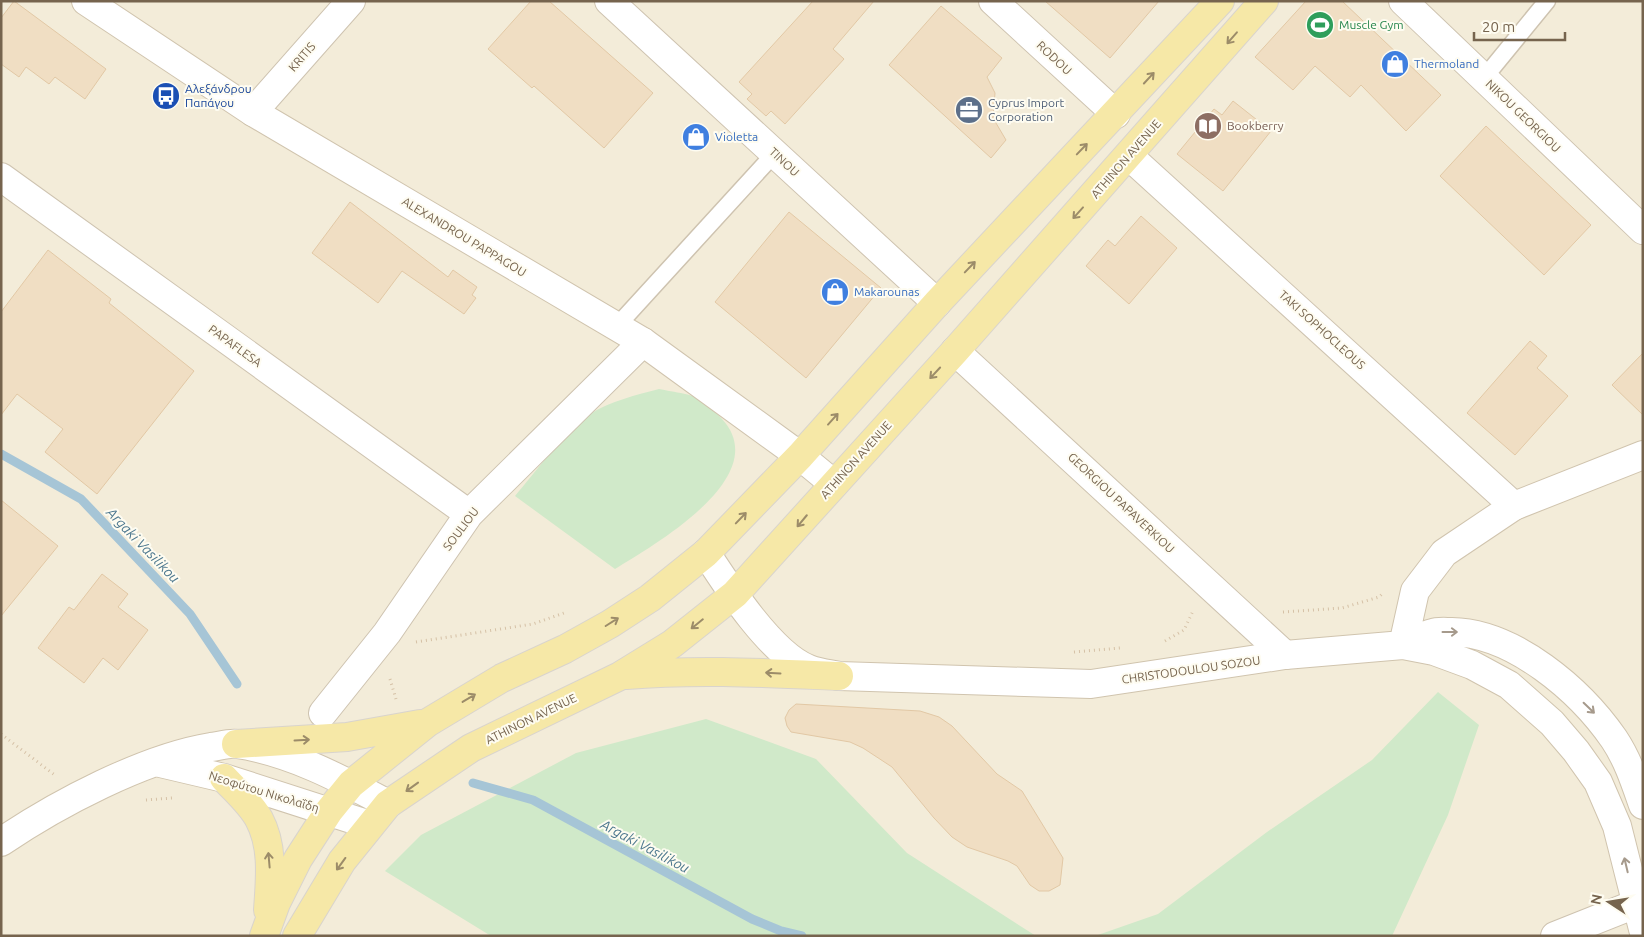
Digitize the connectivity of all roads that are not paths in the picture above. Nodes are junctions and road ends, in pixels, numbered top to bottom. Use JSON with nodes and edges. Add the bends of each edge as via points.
{"nodes":[{"id":1,"x":86,"y":1,"type":"edge"},
{"id":2,"x":351,"y":1,"type":"edge"},
{"id":3,"x":609,"y":1,"type":"edge"},
{"id":4,"x":993,"y":1,"type":"edge"},
{"id":5,"x":1220,"y":1,"type":"edge"},
{"id":6,"x":1264,"y":1,"type":"edge"},
{"id":7,"x":1403,"y":1,"type":"edge"},
{"id":8,"x":1547,"y":1,"type":"edge"},
{"id":9,"x":1484,"y":78,"type":"junction"},
{"id":10,"x":253,"y":112,"type":"junction"},
{"id":11,"x":1116,"y":114,"type":"junction"},
{"id":12,"x":775,"y":153,"type":"junction"},
{"id":13,"x":1129,"y":156,"type":"junction"},
{"id":14,"x":1,"y":177,"type":"edge"},
{"id":15,"x":1643,"y":230,"type":"edge"},
{"id":16,"x":937,"y":302,"type":"junction"},
{"id":17,"x":616,"y":327,"type":"junction"},
{"id":18,"x":643,"y":342,"type":"junction"},
{"id":19,"x":956,"y":351,"type":"junction"},
{"id":20,"x":800,"y":456,"type":"junction"},
{"id":21,"x":1641,"y":459,"type":"edge"},
{"id":22,"x":834,"y":484,"type":"junction"},
{"id":23,"x":1514,"y":506,"type":"junction"},
{"id":24,"x":469,"y":514,"type":"junction"},
{"id":25,"x":706,"y":553,"type":"junction"},
{"id":26,"x":735,"y":594,"type":"junction"},
{"id":27,"x":1404,"y":645,"type":"junction"},
{"id":28,"x":1285,"y":655,"type":"junction"},
{"id":29,"x":620,"y":676,"type":"junction"},
{"id":30,"x":839,"y":676,"type":"junction"},
{"id":31,"x":323,"y":713,"type":"dead end"},
{"id":32,"x":427,"y":723,"type":"junction"},
{"id":33,"x":236,"y":744,"type":"junction"},
{"id":34,"x":156,"y":762,"type":"junction"},
{"id":35,"x":224,"y":778,"type":"junction"},
{"id":36,"x":351,"y":784,"type":"junction"},
{"id":37,"x":388,"y":804,"type":"junction"},
{"id":38,"x":1643,"y":805,"type":"edge"},
{"id":39,"x":329,"y":811,"type":"junction"},
{"id":40,"x":370,"y":825,"type":"junction"},
{"id":41,"x":1,"y":842,"type":"edge"},
{"id":42,"x":1640,"y":911,"type":"edge"},
{"id":43,"x":266,"y":931,"type":"edge"},
{"id":44,"x":297,"y":936,"type":"edge"},
{"id":45,"x":1555,"y":936,"type":"edge"}],
"edges":[{"from":1,"to":10,"type":"street","name":"ALEXANDROU PAPPAGOU"},
{"from":2,"to":10,"type":"street","name":"KRITIS"},
{"from":3,"to":12,"type":"street","name":"TINOU"},
{"from":4,"to":11,"type":"street","name":"RODOU"},
{"from":11,"to":5,"type":"main road","one_way":true},
{"from":6,"to":13,"type":"main road","name":"ATHINON AVENUE","one_way":true},
{"from":7,"to":9,"type":"street","name":"NIKOU GEORGIOU"},
{"from":8,"to":9,"type":"lane"},
{"from":9,"to":15,"type":"street","name":"NIKOU GEORGIOU"},
{"from":10,"to":17,"type":"street","name":"ALEXANDROU PAPPAGOU"},
{"from":16,"to":11,"type":"main road","one_way":true},
{"from":12,"to":16,"type":"street","name":"TINOU"},
{"from":12,"to":17,"type":"lane"},
{"from":13,"to":19,"type":"main road","name":"ATHINON AVENUE","one_way":true},
{"from":13,"to":23,"type":"street","name":"TAKI SOPHOCLEOUS"},
{"from":14,"to":24,"type":"street","name":"PAPAFLESA"},
{"from":20,"to":16,"type":"main road","one_way":true},
{"from":17,"to":18,"type":"street","name":"ALEXANDROU PAPPAGOU"},
{"from":18,"to":20,"type":"street","name":"ALEXANDROU PAPPAGOU"},
{"from":18,"to":24,"type":"street","name":"SOULIOU"},
{"from":19,"to":22,"type":"main road","name":"ATHINON AVENUE","one_way":true},
{"from":19,"to":28,"type":"street","name":"GEORGIOU PAPAVERKIOU"},
{"from":20,"to":22,"type":"street","name":"ALEXANDROU PAPPAGOU"},
{"from":25,"to":20,"type":"main road","one_way":true},
{"from":21,"to":23,"type":"street"},
{"from":22,"to":26,"type":"main road","name":"ATHINON AVENUE","one_way":true},
{"from":23,"to":27,"type":"street","via":[[1444,553],[1415,591]]},
{"from":24,"to":31,"type":"street","name":"SOULIOU","via":[[387,633]]},
{"from":25,"to":26,"type":"street","name":"CHRISTODOULOU SOZOU"},
{"from":32,"to":25,"type":"main road","one_way":true,"via":[[502,678],[610,624],[650,598]]},
{"from":26,"to":29,"type":"main road","name":"ATHINON AVENUE","one_way":true,"via":[[672,644]]},
{"from":26,"to":30,"type":"street","name":"CHRISTODOULOU SOZOU","via":[[783,652],[809,669]]},
{"from":27,"to":28,"type":"street","name":"CHRISTODOULOU SOZOU"},
{"from":27,"to":38,"type":"street","one_way":true,"via":[[1434,632],[1461,632],[1488,638],[1519,652],[1551,673],[1596,715],[1615,740],[1633,775]]},
{"from":42,"to":27,"type":"street","one_way":true,"via":[[1608,804],[1588,767],[1552,723],[1509,685],[1472,665],[1434,651]]},
{"from":28,"to":30,"type":"street","name":"CHRISTODOULOU SOZOU","via":[[1091,684]]},
{"from":30,"to":29,"type":"main road","one_way":true,"via":[[724,671]]},
{"from":29,"to":37,"type":"main road","name":"ATHINON AVENUE","one_way":true,"via":[[471,748]]},
{"from":33,"to":32,"type":"main road","one_way":true,"via":[[347,737]]},
{"from":32,"to":36,"type":"main road"},
{"from":33,"to":34,"type":"street","via":[[195,750]]},
{"from":33,"to":36,"type":"street","via":[[313,766]]},
{"from":34,"to":35,"type":"street","name":"Νεοφύτου Νικολαΐδη"},
{"from":34,"to":41,"type":"street","via":[[30,822]]},
{"from":35,"to":39,"type":"street","name":"Νεοφύτου Νικολαΐδη"},
{"from":43,"to":35,"type":"main road","one_way":true,"via":[[271,877],[264,831],[251,807]]},
{"from":36,"to":37,"type":"street"},
{"from":36,"to":39,"type":"main road"},
{"from":37,"to":40,"type":"main road","name":"ATHINON AVENUE"},
{"from":39,"to":40,"type":"street","name":"Νεοφύτου Νικολαΐδη"},
{"from":39,"to":43,"type":"main road","via":[[298,859]]},
{"from":40,"to":44,"type":"main road","name":"ATHINON AVENUE","one_way":true,"via":[[330,878]]},
{"from":42,"to":45,"type":"street"}]}
